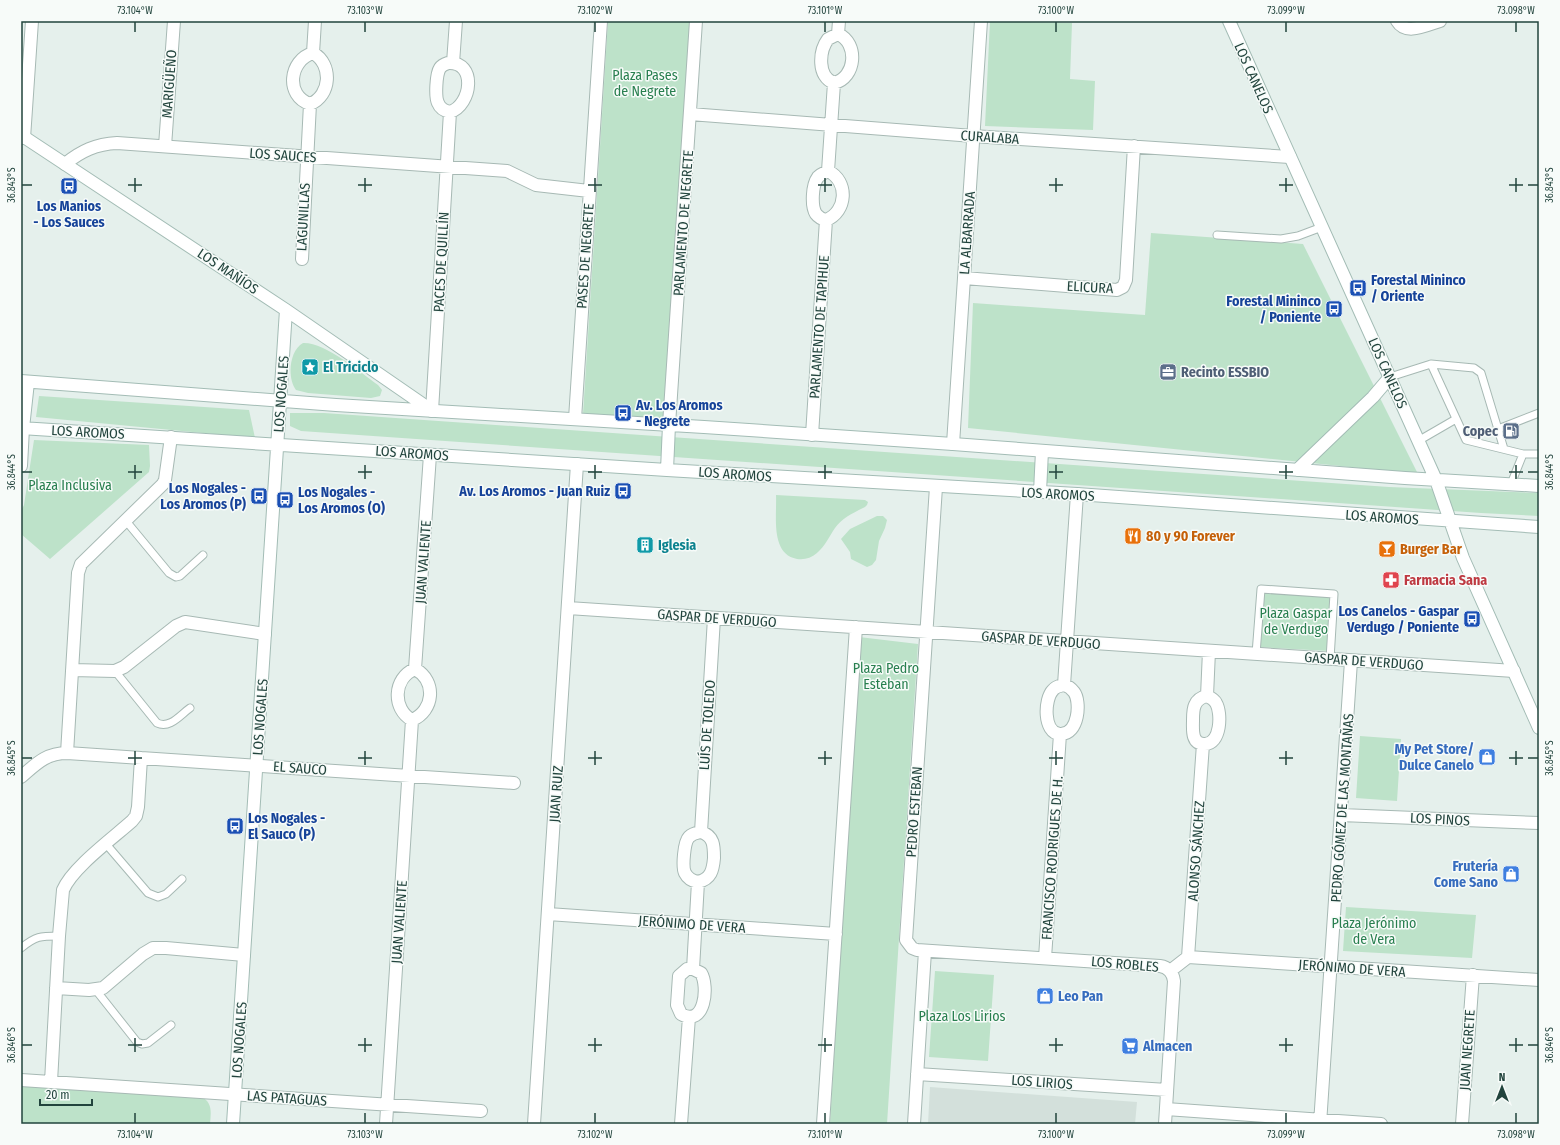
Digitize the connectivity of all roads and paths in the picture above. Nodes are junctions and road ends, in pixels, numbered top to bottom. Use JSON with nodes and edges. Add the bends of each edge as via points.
{"nodes":[{"id":1,"x":32,"y":21,"type":"edge"},
{"id":2,"x":174,"y":21,"type":"edge"},
{"id":3,"x":315,"y":21,"type":"edge"},
{"id":4,"x":456,"y":21,"type":"edge"},
{"id":5,"x":601,"y":21,"type":"edge"},
{"id":6,"x":696,"y":21,"type":"edge"},
{"id":7,"x":839,"y":21,"type":"edge"},
{"id":8,"x":981,"y":21,"type":"edge"},
{"id":9,"x":1228,"y":21,"type":"edge"},
{"id":10,"x":1440,"y":21,"type":"edge"},
{"id":11,"x":1400,"y":25,"type":"edge"},
{"id":12,"x":838,"y":34,"type":"junction"},
{"id":13,"x":313,"y":53,"type":"junction"},
{"id":14,"x":453,"y":62,"type":"junction"},
{"id":15,"x":834,"y":83,"type":"junction"},
{"id":16,"x":310,"y":104,"type":"junction"},
{"id":17,"x":450,"y":112,"type":"junction"},
{"id":18,"x":690,"y":114,"type":"junction"},
{"id":19,"x":831,"y":125,"type":"junction"},
{"id":20,"x":974,"y":136,"type":"junction"},
{"id":21,"x":23,"y":137,"type":"edge"},
{"id":22,"x":165,"y":146,"type":"junction"},
{"id":23,"x":1134,"y":146,"type":"junction"},
{"id":24,"x":306,"y":156,"type":"junction"},
{"id":25,"x":1290,"y":157,"type":"junction"},
{"id":26,"x":65,"y":164,"type":"junction"},
{"id":27,"x":447,"y":166,"type":"junction"},
{"id":28,"x":828,"y":171,"type":"junction"},
{"id":29,"x":590,"y":191,"type":"junction"},
{"id":30,"x":826,"y":220,"type":"junction"},
{"id":31,"x":1322,"y":227,"type":"junction"},
{"id":32,"x":1217,"y":235,"type":"dead end"},
{"id":33,"x":302,"y":259,"type":"dead end"},
{"id":34,"x":964,"y":278,"type":"junction"},
{"id":35,"x":286,"y":310,"type":"junction"},
{"id":36,"x":1431,"y":364,"type":"junction"},
{"id":37,"x":1390,"y":377,"type":"junction"},
{"id":38,"x":25,"y":382,"type":"edge"},
{"id":39,"x":280,"y":401,"type":"junction"},
{"id":40,"x":432,"y":411,"type":"junction"},
{"id":41,"x":1539,"y":413,"type":"edge"},
{"id":42,"x":574,"y":419,"type":"junction"},
{"id":43,"x":1456,"y":419,"type":"junction"},
{"id":44,"x":669,"y":425,"type":"junction"},
{"id":45,"x":22,"y":428,"type":"edge"},
{"id":46,"x":1498,"y":429,"type":"junction"},
{"id":47,"x":812,"y":435,"type":"junction"},
{"id":48,"x":171,"y":437,"type":"junction"},
{"id":49,"x":1418,"y":441,"type":"junction"},
{"id":50,"x":278,"y":444,"type":"junction"},
{"id":51,"x":953,"y":444,"type":"junction"},
{"id":52,"x":1504,"y":450,"type":"junction"},
{"id":53,"x":1042,"y":451,"type":"junction"},
{"id":54,"x":1523,"y":454,"type":"junction"},
{"id":55,"x":1539,"y":454,"type":"edge"},
{"id":56,"x":430,"y":455,"type":"junction"},
{"id":57,"x":577,"y":464,"type":"junction"},
{"id":58,"x":21,"y":466,"type":"edge"},
{"id":59,"x":667,"y":470,"type":"junction"},
{"id":60,"x":1297,"y":470,"type":"junction"},
{"id":61,"x":1436,"y":480,"type":"junction"},
{"id":62,"x":1511,"y":484,"type":"junction"},
{"id":63,"x":1539,"y":486,"type":"edge"},
{"id":64,"x":936,"y":487,"type":"junction"},
{"id":65,"x":1040,"y":492,"type":"junction"},
{"id":66,"x":1077,"y":494,"type":"junction"},
{"id":67,"x":126,"y":521,"type":"junction"},
{"id":68,"x":1449,"y":521,"type":"junction"},
{"id":69,"x":1539,"y":527,"type":"edge"},
{"id":70,"x":203,"y":555,"type":"dead end"},
{"id":71,"x":568,"y":608,"type":"junction"},
{"id":72,"x":714,"y":618,"type":"junction"},
{"id":73,"x":856,"y":627,"type":"junction"},
{"id":74,"x":926,"y":632,"type":"junction"},
{"id":75,"x":265,"y":634,"type":"junction"},
{"id":76,"x":1067,"y":641,"type":"junction"},
{"id":77,"x":1209,"y":651,"type":"junction"},
{"id":78,"x":1256,"y":654,"type":"junction"},
{"id":79,"x":1330,"y":659,"type":"junction"},
{"id":80,"x":1352,"y":661,"type":"junction"},
{"id":81,"x":416,"y":669,"type":"junction"},
{"id":82,"x":72,"y":670,"type":"junction"},
{"id":83,"x":115,"y":671,"type":"junction"},
{"id":84,"x":1514,"y":671,"type":"junction"},
{"id":85,"x":1064,"y":685,"type":"junction"},
{"id":86,"x":1207,"y":696,"type":"junction"},
{"id":87,"x":190,"y":708,"type":"dead end"},
{"id":88,"x":412,"y":720,"type":"junction"},
{"id":89,"x":1538,"y":722,"type":"edge"},
{"id":90,"x":1060,"y":734,"type":"junction"},
{"id":91,"x":1203,"y":744,"type":"junction"},
{"id":92,"x":67,"y":753,"type":"junction"},
{"id":93,"x":141,"y":758,"type":"junction"},
{"id":94,"x":257,"y":765,"type":"junction"},
{"id":95,"x":409,"y":776,"type":"junction"},
{"id":96,"x":21,"y":777,"type":"edge"},
{"id":97,"x":514,"y":783,"type":"dead end"},
{"id":98,"x":1341,"y":815,"type":"junction"},
{"id":99,"x":1539,"y":823,"type":"edge"},
{"id":100,"x":701,"y":832,"type":"junction"},
{"id":101,"x":106,"y":844,"type":"junction"},
{"id":102,"x":182,"y":879,"type":"dead end"},
{"id":103,"x":698,"y":882,"type":"junction"},
{"id":104,"x":548,"y":914,"type":"junction"},
{"id":105,"x":695,"y":924,"type":"junction"},
{"id":106,"x":836,"y":934,"type":"junction"},
{"id":107,"x":59,"y":936,"type":"junction"},
{"id":108,"x":21,"y":948,"type":"edge"},
{"id":109,"x":925,"y":951,"type":"junction"},
{"id":110,"x":244,"y":955,"type":"junction"},
{"id":111,"x":1188,"y":957,"type":"junction"},
{"id":112,"x":1045,"y":958,"type":"junction"},
{"id":113,"x":1331,"y":966,"type":"junction"},
{"id":114,"x":693,"y":969,"type":"junction"},
{"id":115,"x":1170,"y":971,"type":"junction"},
{"id":116,"x":1472,"y":975,"type":"junction"},
{"id":117,"x":1539,"y":980,"type":"edge"},
{"id":118,"x":56,"y":988,"type":"junction"},
{"id":119,"x":95,"y":989,"type":"junction"},
{"id":120,"x":689,"y":1017,"type":"junction"},
{"id":121,"x":170,"y":1025,"type":"dead end"},
{"id":122,"x":917,"y":1074,"type":"junction"},
{"id":123,"x":21,"y":1080,"type":"edge"},
{"id":124,"x":51,"y":1082,"type":"junction"},
{"id":125,"x":1167,"y":1090,"type":"junction"},
{"id":126,"x":235,"y":1094,"type":"junction"},
{"id":127,"x":387,"y":1105,"type":"junction"},
{"id":128,"x":1166,"y":1109,"type":"junction"},
{"id":129,"x":481,"y":1111,"type":"dead end"},
{"id":130,"x":1320,"y":1122,"type":"edge"},
{"id":131,"x":233,"y":1124,"type":"edge"},
{"id":132,"x":386,"y":1124,"type":"edge"},
{"id":133,"x":534,"y":1124,"type":"edge"},
{"id":134,"x":681,"y":1124,"type":"edge"},
{"id":135,"x":823,"y":1124,"type":"edge"},
{"id":136,"x":914,"y":1124,"type":"edge"},
{"id":137,"x":1165,"y":1124,"type":"edge"},
{"id":138,"x":1381,"y":1124,"type":"edge"},
{"id":139,"x":1462,"y":1124,"type":"edge"}],
"edges":[{"from":1,"to":21,"type":"street"},
{"from":2,"to":22,"type":"street","name":"MARIGÜEÑO"},
{"from":3,"to":13,"type":"street"},
{"from":4,"to":14,"type":"street"},
{"from":5,"to":29,"type":"street","name":"PASES DE NEGRETE"},
{"from":6,"to":18,"type":"street","name":"PARLAMENTO DE NEGRETE"},
{"from":7,"to":12,"type":"street"},
{"from":8,"to":20,"type":"street","name":"LA ALBARRADA"},
{"from":9,"to":25,"type":"street","name":"LOS CANELOS"},
{"from":10,"to":11,"type":"street","via":[[1410,30]]},
{"from":12,"to":15,"type":"street","via":[[824,44],[821,68],[826,79]]},
{"from":12,"to":15,"type":"street","via":[[851,46],[851,64],[848,75]]},
{"from":13,"to":16,"type":"street","via":[[325,65],[326,86],[320,98]]},
{"from":13,"to":16,"type":"street","via":[[301,59],[294,73],[296,95]]},
{"from":14,"to":17,"type":"street","via":[[464,68],[468,80],[464,102]]},
{"from":14,"to":17,"type":"street","via":[[443,65],[437,77],[437,102],[445,111]]},
{"from":15,"to":19,"type":"street"},
{"from":16,"to":24,"type":"street","name":"LAGUNILLAS"},
{"from":17,"to":27,"type":"street","name":"PACES DE QUILLÍN"},
{"from":18,"to":19,"type":"street","name":"CURALABA"},
{"from":18,"to":44,"type":"street","name":"PARLAMENTO DE NEGRETE"},
{"from":19,"to":20,"type":"street","name":"CURALABA"},
{"from":19,"to":28,"type":"street"},
{"from":20,"to":23,"type":"street","name":"CURALABA"},
{"from":20,"to":34,"type":"street","name":"LA ALBARRADA"},
{"from":21,"to":26,"type":"street","name":"LOS MAÑÍOS"},
{"from":22,"to":24,"type":"street","name":"LOS SAUCES"},
{"from":22,"to":26,"type":"street","name":"LOS SAUCES","via":[[106,143],[86,149]]},
{"from":23,"to":25,"type":"street","name":"CURALABA"},
{"from":23,"to":34,"type":"street","name":"ELICURA","via":[[1126,280],[1123,287],[1117,290]]},
{"from":24,"to":27,"type":"street","name":"LOS SAUCES"},
{"from":24,"to":33,"type":"street","name":"LAGUNILLAS"},
{"from":25,"to":31,"type":"street","name":"LOS CANELOS"},
{"from":26,"to":35,"type":"street","name":"LOS MAÑÍOS"},
{"from":27,"to":29,"type":"street","name":"LOS SAUCES","via":[[507,170],[536,185]]},
{"from":27,"to":40,"type":"street","name":"PACES DE QUILLÍN"},
{"from":28,"to":30,"type":"street","via":[[814,183],[813,205],[816,214]]},
{"from":28,"to":30,"type":"street","via":[[842,183],[842,197],[840,210]]},
{"from":29,"to":42,"type":"street","name":"PASES DE NEGRETE"},
{"from":30,"to":47,"type":"street","name":"PARLAMENTO DE TAPIHUE"},
{"from":31,"to":32,"type":"lane","via":[[1281,239]]},
{"from":31,"to":37,"type":"street","name":"LOS CANELOS"},
{"from":34,"to":51,"type":"street","name":"LA ALBARRADA"},
{"from":35,"to":39,"type":"street","name":"LOS NOGALES"},
{"from":35,"to":40,"type":"street","name":"LOS MAÑÍOS"},
{"from":36,"to":37,"type":"lane"},
{"from":36,"to":43,"type":"lane"},
{"from":36,"to":46,"type":"lane","via":[[1474,368],[1481,373]]},
{"from":37,"to":49,"type":"street","name":"LOS CANELOS"},
{"from":37,"to":60,"type":"street","via":[[1378,392]]},
{"from":38,"to":39,"type":"street"},
{"from":38,"to":45,"type":"street"},
{"from":39,"to":40,"type":"street"},
{"from":39,"to":50,"type":"street","name":"LOS NOGALES"},
{"from":40,"to":42,"type":"street"},
{"from":41,"to":46,"type":"lane"},
{"from":42,"to":44,"type":"street"},
{"from":43,"to":49,"type":"lane"},
{"from":43,"to":52,"type":"lane","via":[[1466,440]]},
{"from":44,"to":47,"type":"street"},
{"from":44,"to":59,"type":"street","name":"PARLAMENTO DE NEGRETE"},
{"from":45,"to":48,"type":"street","name":"LOS AROMOS"},
{"from":45,"to":58,"type":"street"},
{"from":46,"to":52,"type":"lane"},
{"from":47,"to":51,"type":"street"},
{"from":48,"to":50,"type":"street","name":"LOS AROMOS"},
{"from":48,"to":67,"type":"street","via":[[163,484]]},
{"from":49,"to":61,"type":"street","name":"LOS CANELOS"},
{"from":50,"to":56,"type":"street","name":"LOS AROMOS"},
{"from":50,"to":75,"type":"street","name":"LOS NOGALES"},
{"from":51,"to":53,"type":"street"},
{"from":52,"to":54,"type":"lane"},
{"from":53,"to":60,"type":"street"},
{"from":53,"to":65,"type":"street"},
{"from":54,"to":55,"type":"lane"},
{"from":54,"to":62,"type":"lane"},
{"from":56,"to":57,"type":"street","name":"LOS AROMOS"},
{"from":56,"to":81,"type":"street","name":"JUAN VALIENTE"},
{"from":57,"to":59,"type":"street","name":"LOS AROMOS"},
{"from":57,"to":71,"type":"street","name":"JUAN RUIZ"},
{"from":59,"to":64,"type":"street","name":"LOS AROMOS"},
{"from":60,"to":61,"type":"street"},
{"from":61,"to":62,"type":"street"},
{"from":61,"to":68,"type":"street","name":"LOS CANELOS"},
{"from":62,"to":63,"type":"street"},
{"from":64,"to":65,"type":"street","name":"LOS AROMOS"},
{"from":64,"to":74,"type":"street","name":"PEDRO ESTEBAN"},
{"from":65,"to":66,"type":"street","name":"LOS AROMOS"},
{"from":66,"to":68,"type":"street","name":"LOS AROMOS"},
{"from":66,"to":76,"type":"street"},
{"from":67,"to":70,"type":"lane","via":[[169,574],[180,576]]},
{"from":67,"to":82,"type":"street","via":[[80,567]]},
{"from":68,"to":69,"type":"street","name":"LOS AROMOS"},
{"from":68,"to":84,"type":"street","name":"LOS CANELOS"},
{"from":71,"to":72,"type":"street","name":"GASPAR DE VERDUGO"},
{"from":71,"to":104,"type":"street","name":"JUAN RUIZ"},
{"from":72,"to":73,"type":"street","name":"GASPAR DE VERDUGO"},
{"from":72,"to":100,"type":"street","name":"LUÍS DE TOLEDO"},
{"from":73,"to":74,"type":"street","name":"GASPAR DE VERDUGO"},
{"from":73,"to":106,"type":"street"},
{"from":74,"to":76,"type":"street","name":"GASPAR DE VERDUGO"},
{"from":74,"to":109,"type":"street","name":"PEDRO ESTEBAN","via":[[906,936],[912,948]]},
{"from":75,"to":83,"type":"street","via":[[185,622]]},
{"from":75,"to":94,"type":"street","name":"LOS NOGALES"},
{"from":76,"to":77,"type":"street","name":"GASPAR DE VERDUGO"},
{"from":76,"to":85,"type":"street"},
{"from":77,"to":78,"type":"street","name":"GASPAR DE VERDUGO"},
{"from":77,"to":86,"type":"street"},
{"from":78,"to":79,"type":"street","name":"GASPAR DE VERDUGO"},
{"from":78,"to":79,"type":"lane","via":[[1261,589],[1269,589],[1334,594]]},
{"from":79,"to":80,"type":"street","name":"GASPAR DE VERDUGO"},
{"from":80,"to":84,"type":"street","name":"GASPAR DE VERDUGO"},
{"from":80,"to":98,"type":"street","name":"PEDRO GÓMEZ DE LAS MONTAÑAS"},
{"from":81,"to":88,"type":"street","via":[[425,676],[430,695],[424,712]]},
{"from":81,"to":88,"type":"street","via":[[404,676],[399,688],[399,706]]},
{"from":82,"to":83,"type":"street"},
{"from":82,"to":92,"type":"street"},
{"from":83,"to":87,"type":"lane","via":[[157,723],[168,724]]},
{"from":84,"to":89,"type":"street","name":"LOS CANELOS"},
{"from":85,"to":90,"type":"street","via":[[1053,690],[1048,700],[1048,726]]},
{"from":85,"to":90,"type":"street","via":[[1076,696],[1076,722],[1066,734]]},
{"from":86,"to":91,"type":"street","via":[[1197,702],[1194,708],[1193,735],[1196,741]]},
{"from":86,"to":91,"type":"street","via":[[1212,698],[1218,707],[1218,731],[1214,740]]},
{"from":88,"to":95,"type":"street","name":"JUAN VALIENTE"},
{"from":90,"to":112,"type":"street","name":"FRANCISCO RODRIGUES DE H."},
{"from":91,"to":111,"type":"street","name":"ALONSO SÁNCHEZ"},
{"from":92,"to":93,"type":"street","name":"EL SAUCO"},
{"from":92,"to":96,"type":"street","name":"EL SAUCO","via":[[48,756]]},
{"from":93,"to":94,"type":"street","name":"EL SAUCO"},
{"from":93,"to":101,"type":"street","via":[[136,816]]},
{"from":94,"to":95,"type":"street","name":"EL SAUCO"},
{"from":94,"to":110,"type":"street","name":"LOS NOGALES"},
{"from":95,"to":97,"type":"street","name":"EL SAUCO"},
{"from":95,"to":127,"type":"street","name":"JUAN VALIENTE"},
{"from":98,"to":99,"type":"street","name":"LOS PINOS"},
{"from":98,"to":113,"type":"street","name":"PEDRO GÓMEZ DE LAS MONTAÑAS"},
{"from":100,"to":103,"type":"street","via":[[709,836],[714,846],[713,869],[707,878]]},
{"from":100,"to":103,"type":"street","via":[[690,836],[685,845],[684,870],[689,878]]},
{"from":101,"to":102,"type":"lane","via":[[148,893],[158,897],[166,894]]},
{"from":101,"to":107,"type":"street","via":[[66,883],[62,897]]},
{"from":103,"to":105,"type":"street"},
{"from":104,"to":105,"type":"street","name":"JERÓNIMO DE VERA"},
{"from":104,"to":133,"type":"street","name":"JUAN RUIZ"},
{"from":105,"to":106,"type":"street","name":"JERÓNIMO DE VERA"},
{"from":105,"to":114,"type":"street"},
{"from":106,"to":135,"type":"street"},
{"from":107,"to":108,"type":"lane","via":[[39,936]]},
{"from":107,"to":118,"type":"street"},
{"from":109,"to":112,"type":"street","name":"LOS ROBLES"},
{"from":109,"to":122,"type":"street"},
{"from":110,"to":119,"type":"street","via":[[153,948],[103,988]]},
{"from":110,"to":126,"type":"street","name":"LOS NOGALES"},
{"from":111,"to":113,"type":"street","name":"JERÓNIMO DE VERA"},
{"from":111,"to":115,"type":"street"},
{"from":112,"to":115,"type":"street","name":"LOS ROBLES","via":[[1160,966]]},
{"from":113,"to":116,"type":"street","name":"JERÓNIMO DE VERA"},
{"from":113,"to":130,"type":"street","name":"PEDRO GÓMEZ DE LAS MONTAÑAS"},
{"from":114,"to":120,"type":"street","via":[[704,977],[703,1005],[698,1014]]},
{"from":114,"to":120,"type":"street","via":[[682,972],[678,981],[676,1005],[681,1014]]},
{"from":115,"to":125,"type":"street","name":"LOS ROBLES","via":[[1174,981]]},
{"from":116,"to":117,"type":"street","name":"JERÓNIMO DE VERA"},
{"from":116,"to":139,"type":"street","name":"JUAN NEGRETE"},
{"from":118,"to":119,"type":"street"},
{"from":118,"to":124,"type":"street"},
{"from":119,"to":121,"type":"lane","via":[[137,1042],[148,1043]]},
{"from":120,"to":134,"type":"street"},
{"from":122,"to":125,"type":"street","name":"LOS LIRIOS"},
{"from":122,"to":136,"type":"street"},
{"from":123,"to":124,"type":"street","name":"LAS PATAGUAS"},
{"from":124,"to":126,"type":"street","name":"LAS PATAGUAS"},
{"from":125,"to":128,"type":"street","name":"LOS ROBLES"},
{"from":126,"to":127,"type":"street","name":"LAS PATAGUAS"},
{"from":126,"to":131,"type":"street","name":"LOS NOGALES"},
{"from":127,"to":129,"type":"street","name":"LAS PATAGUAS"},
{"from":127,"to":132,"type":"street","name":"JUAN VALIENTE"},
{"from":128,"to":130,"type":"street"},
{"from":128,"to":137,"type":"street","name":"LOS ROBLES"},
{"from":130,"to":138,"type":"street"}]}
